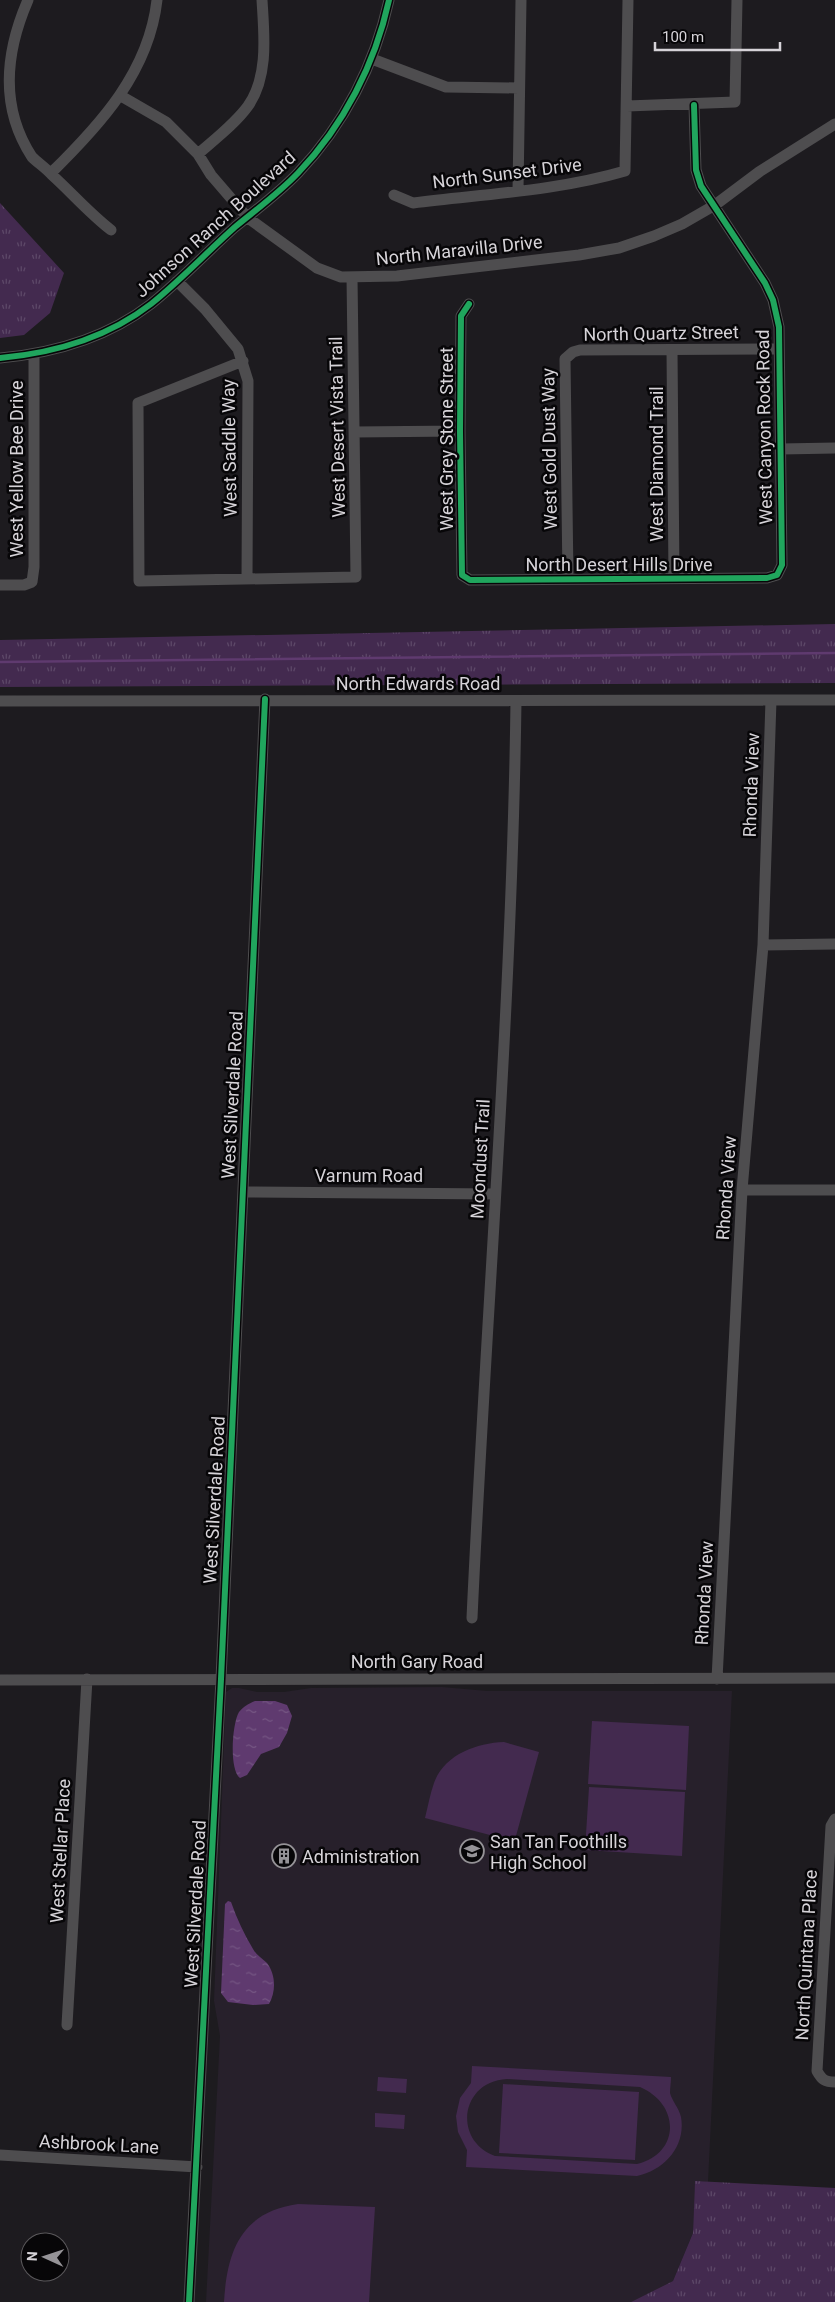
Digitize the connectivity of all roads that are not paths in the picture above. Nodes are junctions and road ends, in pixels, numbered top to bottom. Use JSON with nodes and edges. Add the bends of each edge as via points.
{"nodes":[{"id":1,"x":28,"y":0,"type":"edge"},
{"id":2,"x":157,"y":0,"type":"edge"},
{"id":3,"x":262,"y":0,"type":"edge"},
{"id":4,"x":389,"y":0,"type":"edge"},
{"id":5,"x":522,"y":0,"type":"edge"},
{"id":6,"x":628,"y":0,"type":"edge"},
{"id":7,"x":737,"y":0,"type":"edge"},
{"id":8,"x":3,"y":57,"type":"edge"},
{"id":9,"x":372,"y":59,"type":"junction"},
{"id":10,"x":519,"y":88,"type":"junction"},
{"id":11,"x":122,"y":96,"type":"junction"},
{"id":12,"x":694,"y":105,"type":"junction"},
{"id":13,"x":627,"y":106,"type":"junction"},
{"id":14,"x":835,"y":124,"type":"edge"},
{"id":15,"x":198,"y":154,"type":"junction"},
{"id":16,"x":51,"y":173,"type":"junction"},
{"id":17,"x":518,"y":190,"type":"junction"},
{"id":18,"x":394,"y":195,"type":"dead end"},
{"id":19,"x":714,"y":205,"type":"junction"},
{"id":20,"x":248,"y":218,"type":"junction"},
{"id":21,"x":110,"y":230,"type":"dead end"},
{"id":22,"x":352,"y":277,"type":"junction"},
{"id":23,"x":177,"y":281,"type":"junction"},
{"id":24,"x":469,"y":304,"type":"dead end"},
{"id":25,"x":780,"y":349,"type":"junction"},
{"id":26,"x":672,"y":350,"type":"junction"},
{"id":27,"x":573,"y":352,"type":"joint"},
{"id":28,"x":34,"y":355,"type":"junction"},
{"id":29,"x":0,"y":358,"type":"edge"},
{"id":30,"x":243,"y":361,"type":"junction"},
{"id":31,"x":460,"y":431,"type":"junction"},
{"id":32,"x":354,"y":432,"type":"junction"},
{"id":33,"x":781,"y":448,"type":"junction"},
{"id":34,"x":835,"y":448,"type":"edge"},
{"id":35,"x":462,"y":576,"type":"joint"},
{"id":36,"x":778,"y":576,"type":"joint"},
{"id":37,"x":568,"y":578,"type":"junction"},
{"id":38,"x":674,"y":578,"type":"junction"},
{"id":39,"x":247,"y":579,"type":"junction"},
{"id":40,"x":0,"y":585,"type":"edge"},
{"id":41,"x":265,"y":699,"type":"junction"},
{"id":42,"x":772,"y":700,"type":"junction"},
{"id":43,"x":835,"y":700,"type":"edge"},
{"id":44,"x":0,"y":701,"type":"edge"},
{"id":45,"x":516,"y":701,"type":"junction"},
{"id":46,"x":835,"y":944,"type":"edge"},
{"id":47,"x":763,"y":945,"type":"junction"},
{"id":48,"x":742,"y":1190,"type":"junction"},
{"id":49,"x":835,"y":1190,"type":"edge"},
{"id":50,"x":243,"y":1192,"type":"junction"},
{"id":51,"x":495,"y":1194,"type":"junction"},
{"id":52,"x":472,"y":1618,"type":"dead end"},
{"id":53,"x":835,"y":1678,"type":"edge"},
{"id":54,"x":87,"y":1679,"type":"junction"},
{"id":55,"x":717,"y":1679,"type":"junction"},
{"id":56,"x":0,"y":1680,"type":"edge"},
{"id":57,"x":221,"y":1680,"type":"junction"},
{"id":58,"x":835,"y":1819,"type":"edge"},
{"id":59,"x":67,"y":2025,"type":"dead end"},
{"id":60,"x":835,"y":2082,"type":"edge"},
{"id":61,"x":0,"y":2156,"type":"edge"},
{"id":62,"x":197,"y":2167,"type":"junction"},
{"id":63,"x":189,"y":2302,"type":"edge"}],
"edges":[{"from":1,"to":8,"type":"street"},
{"from":2,"to":11,"type":"street","via":[[155,18],[139,63]]},
{"from":3,"to":15,"type":"street","via":[[264,39],[257,86],[248,106]]},
{"from":4,"to":9,"type":"street","name":"Johnson Ranch Boulevard"},
{"from":5,"to":10,"type":"street"},
{"from":6,"to":13,"type":"street"},
{"from":7,"to":12,"type":"street","via":[[735,102]]},
{"from":8,"to":16,"type":"street","via":[[3,94],[13,127],[32,157]]},
{"from":9,"to":10,"type":"street","via":[[446,87]]},
{"from":9,"to":20,"type":"street","name":"Johnson Ranch Boulevard","via":[[346,109],[316,152],[282,189]]},
{"from":10,"to":17,"type":"street"},
{"from":11,"to":15,"type":"street","name":"North Maravilla Drive","via":[[166,122]]},
{"from":11,"to":16,"type":"street","via":[[92,133]]},
{"from":12,"to":13,"type":"street"},
{"from":12,"to":19,"type":"street","name":"West Canyon Rock Road","via":[[696,170],[701,186]]},
{"from":13,"to":17,"type":"street","name":"North Sunset Drive","via":[[625,171],[595,180]]},
{"from":14,"to":19,"type":"street","name":"North Maravilla Drive"},
{"from":15,"to":20,"type":"street","name":"North Maravilla Drive","via":[[211,175]]},
{"from":16,"to":21,"type":"street"},
{"from":17,"to":18,"type":"street","name":"North Sunset Drive","via":[[413,203]]},
{"from":19,"to":22,"type":"street","name":"North Maravilla Drive","via":[[654,236],[600,252],[397,276]]},
{"from":19,"to":25,"type":"street","name":"West Canyon Rock Road","via":[[773,300]]},
{"from":20,"to":22,"type":"street","name":"North Maravilla Drive","via":[[317,268],[336,276]]},
{"from":20,"to":23,"type":"street","name":"Johnson Ranch Boulevard"},
{"from":22,"to":32,"type":"street","name":"West Desert Vista Trail"},
{"from":23,"to":28,"type":"street","name":"Johnson Ranch Boulevard","via":[[150,305],[99,335],[63,349]]},
{"from":23,"to":30,"type":"street","name":"West Saddle Way","via":[[226,334]]},
{"from":24,"to":31,"type":"street","name":"West Grey Stone Street","via":[[461,316]]},
{"from":25,"to":26,"type":"street","name":"North Quartz Street"},
{"from":25,"to":33,"type":"street","name":"West Canyon Rock Road"},
{"from":26,"to":27,"type":"street","name":"North Quartz Street"},
{"from":26,"to":38,"type":"street","name":"West Diamond Trail"},
{"from":27,"to":37,"type":"street","name":"West Gold Dust Way","via":[[565,359]]},
{"from":28,"to":29,"type":"street","name":"Johnson Ranch Boulevard"},
{"from":28,"to":40,"type":"street","name":"West Yellow Bee Drive","via":[[32,582]]},
{"from":30,"to":39,"type":"street","name":"West Saddle Way","via":[[248,381]]},
{"from":30,"to":39,"type":"street","via":[[138,404],[139,582]]},
{"from":31,"to":32,"type":"street"},
{"from":31,"to":35,"type":"street","name":"West Grey Stone Street"},
{"from":32,"to":39,"type":"street","name":"West Desert Vista Trail","via":[[356,577]]},
{"from":33,"to":34,"type":"street"},
{"from":33,"to":36,"type":"street","name":"West Canyon Rock Road","via":[[782,565]]},
{"from":35,"to":37,"type":"street","name":"North Desert Hills Drive","via":[[470,580]]},
{"from":36,"to":38,"type":"street","name":"North Desert Hills Drive"},
{"from":37,"to":38,"type":"street","name":"North Desert Hills Drive"},
{"from":41,"to":44,"type":"street","name":"North Edwards Road"},
{"from":41,"to":45,"type":"street","name":"North Edwards Road"},
{"from":41,"to":50,"type":"street","name":"West Silverdale Road"},
{"from":42,"to":43,"type":"street","name":"North Edwards Road"},
{"from":42,"to":45,"type":"street","name":"North Edwards Road"},
{"from":42,"to":47,"type":"street","name":"Rhonda View"},
{"from":45,"to":51,"type":"street","name":"Moondust Trail","via":[[514,834]]},
{"from":46,"to":47,"type":"street"},
{"from":47,"to":48,"type":"street","name":"Rhonda View"},
{"from":48,"to":49,"type":"street"},
{"from":48,"to":55,"type":"street","name":"Rhonda View"},
{"from":50,"to":51,"type":"street","name":"Varnum Road"},
{"from":50,"to":57,"type":"street","name":"West Silverdale Road"},
{"from":51,"to":52,"type":"street","name":"Moondust Trail"},
{"from":53,"to":55,"type":"street","name":"North Gary Road"},
{"from":54,"to":56,"type":"street","name":"North Gary Road"},
{"from":54,"to":57,"type":"street","name":"North Gary Road"},
{"from":54,"to":59,"type":"street","name":"West Stellar Place"},
{"from":55,"to":57,"type":"street","name":"North Gary Road"},
{"from":57,"to":62,"type":"street","name":"West Silverdale Road"},
{"from":58,"to":60,"type":"street","name":"North Quintana Place","via":[[831,1826],[818,2071],[826,2082]]},
{"from":61,"to":62,"type":"street","name":"Ashbrook Lane"},
{"from":62,"to":63,"type":"street","name":"West Silverdale Road"}]}
